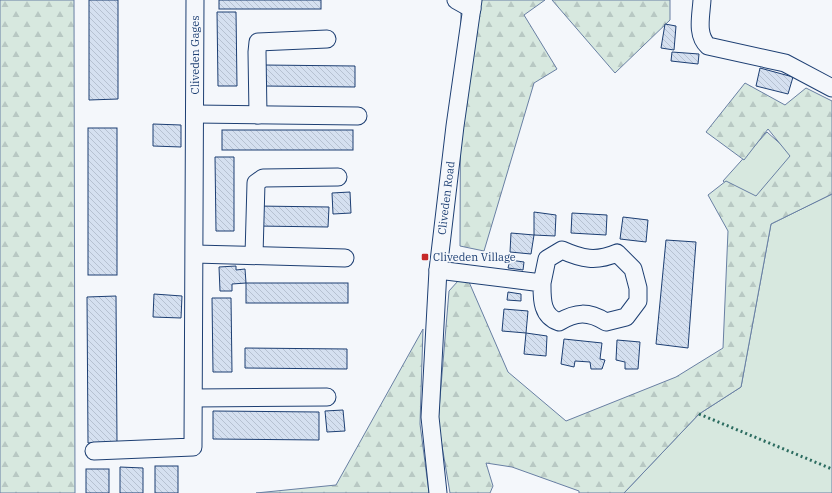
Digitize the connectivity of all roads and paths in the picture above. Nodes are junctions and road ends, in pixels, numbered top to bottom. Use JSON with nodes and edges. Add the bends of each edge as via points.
{"nodes":[{"id":1,"x":195,"y":0,"type":"edge"},
{"id":2,"x":456,"y":0,"type":"edge"},
{"id":3,"x":702,"y":0,"type":"edge"},
{"id":4,"x":472,"y":5,"type":"edge"},
{"id":5,"x":327,"y":39,"type":"dead end"},
{"id":6,"x":832,"y":88,"type":"edge"},
{"id":7,"x":195,"y":112,"type":"junction"},
{"id":8,"x":258,"y":115,"type":"junction"},
{"id":9,"x":358,"y":116,"type":"dead end"},
{"id":10,"x":338,"y":177,"type":"dead end"},
{"id":11,"x":195,"y":254,"type":"junction"},
{"id":12,"x":254,"y":255,"type":"junction"},
{"id":13,"x":345,"y":258,"type":"dead end"},
{"id":14,"x":438,"y":270,"type":"junction"},
{"id":15,"x":542,"y":283,"type":"junction"},
{"id":16,"x":194,"y":398,"type":"junction"},
{"id":17,"x":327,"y":398,"type":"dead end"},
{"id":18,"x":94,"y":451,"type":"dead end"},
{"id":19,"x":438,"y":493,"type":"edge"}],
"edges":[{"from":1,"to":7,"type":"street","name":"Cliveden Gages"},
{"from":2,"to":4,"type":"street"},
{"from":3,"to":6,"type":"street","via":[[700,36],[708,46],[785,63]]},
{"from":4,"to":14,"type":"street","name":"Cliveden Road"},
{"from":5,"to":8,"type":"street","via":[[258,42]]},
{"from":7,"to":8,"type":"street"},
{"from":7,"to":11,"type":"street","name":"Cliveden Gages"},
{"from":8,"to":9,"type":"street"},
{"from":10,"to":12,"type":"street","via":[[263,178],[256,182]]},
{"from":11,"to":12,"type":"street"},
{"from":11,"to":16,"type":"street","name":"Cliveden Gages"},
{"from":12,"to":13,"type":"street"},
{"from":14,"to":15,"type":"street"},
{"from":14,"to":19,"type":"street","name":"Cliveden Road","via":[[430,418]]},
{"from":15,"to":15,"type":"street","via":[[547,259],[562,250],[579,258],[604,259],[617,253],[633,269],[638,288],[638,301],[626,317],[606,322],[594,314],[572,314],[559,322],[542,306]]},
{"from":16,"to":17,"type":"street"},
{"from":16,"to":18,"type":"street","name":"Cliveden Gages","via":[[193,447]]}]}
